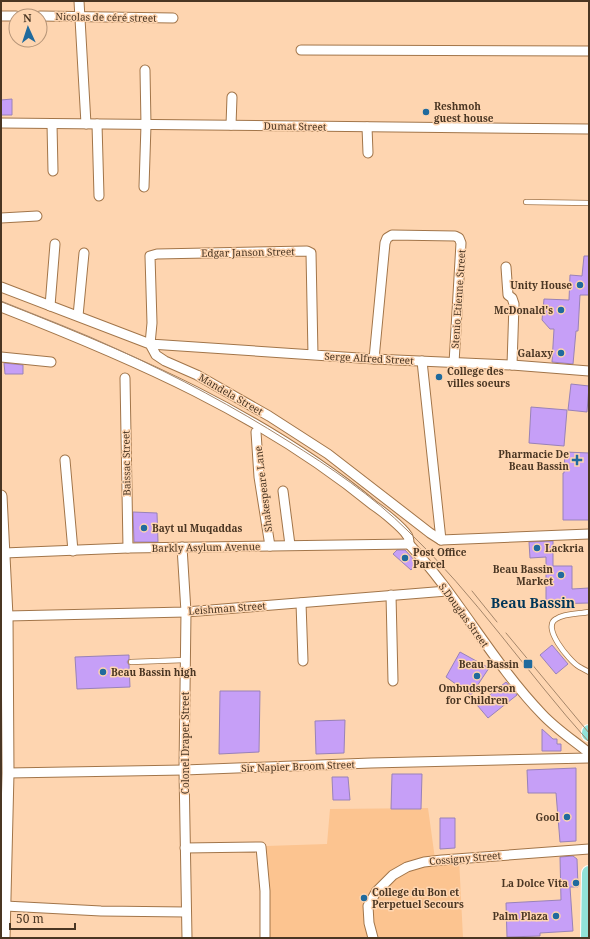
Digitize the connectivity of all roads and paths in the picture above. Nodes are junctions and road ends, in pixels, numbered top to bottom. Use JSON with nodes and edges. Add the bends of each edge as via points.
{"nodes":[{"id":1,"x":78,"y":1,"type":"edge"},
{"id":2,"x":48,"y":16,"type":"edge"},
{"id":3,"x":79,"y":17,"type":"junction"},
{"id":4,"x":173,"y":18,"type":"dead end"},
{"id":5,"x":301,"y":50,"type":"dead end"},
{"id":6,"x":589,"y":51,"type":"edge"},
{"id":7,"x":145,"y":70,"type":"dead end"},
{"id":8,"x":232,"y":97,"type":"dead end"},
{"id":9,"x":1,"y":123,"type":"edge"},
{"id":10,"x":52,"y":124,"type":"junction"},
{"id":11,"x":86,"y":124,"type":"junction"},
{"id":12,"x":97,"y":124,"type":"junction"},
{"id":13,"x":146,"y":125,"type":"junction"},
{"id":14,"x":231,"y":125,"type":"junction"},
{"id":15,"x":367,"y":127,"type":"junction"},
{"id":16,"x":589,"y":129,"type":"edge"},
{"id":17,"x":368,"y":153,"type":"dead end"},
{"id":18,"x":53,"y":171,"type":"dead end"},
{"id":19,"x":144,"y":187,"type":"dead end"},
{"id":20,"x":98,"y":196,"type":"dead end"},
{"id":21,"x":526,"y":202,"type":"dead end"},
{"id":22,"x":589,"y":203,"type":"edge"},
{"id":23,"x":37,"y":216,"type":"dead end"},
{"id":24,"x":1,"y":218,"type":"edge"},
{"id":25,"x":55,"y":244,"type":"dead end"},
{"id":26,"x":84,"y":253,"type":"dead end"},
{"id":27,"x":506,"y":267,"type":"dead end"},
{"id":28,"x":1,"y":287,"type":"edge"},
{"id":29,"x":50,"y":306,"type":"junction"},
{"id":30,"x":1,"y":307,"type":"edge"},
{"id":31,"x":78,"y":316,"type":"junction"},
{"id":32,"x":150,"y":344,"type":"junction"},
{"id":33,"x":313,"y":354,"type":"junction"},
{"id":34,"x":1,"y":357,"type":"edge"},
{"id":35,"x":374,"y":359,"type":"junction"},
{"id":36,"x":422,"y":361,"type":"junction"},
{"id":37,"x":51,"y":362,"type":"dead end"},
{"id":38,"x":454,"y":362,"type":"junction"},
{"id":39,"x":512,"y":365,"type":"junction"},
{"id":40,"x":589,"y":371,"type":"edge"},
{"id":41,"x":125,"y":378,"type":"dead end"},
{"id":42,"x":256,"y":432,"type":"dead end"},
{"id":43,"x":65,"y":460,"type":"dead end"},
{"id":44,"x":283,"y":491,"type":"dead end"},
{"id":45,"x":1,"y":496,"type":"edge"},
{"id":46,"x":1,"y":502,"type":"edge"},
{"id":47,"x":589,"y":534,"type":"edge"},
{"id":48,"x":441,"y":540,"type":"junction"},
{"id":49,"x":409,"y":544,"type":"junction"},
{"id":50,"x":290,"y":545,"type":"junction"},
{"id":51,"x":270,"y":546,"type":"junction"},
{"id":52,"x":182,"y":547,"type":"junction"},
{"id":53,"x":128,"y":548,"type":"junction"},
{"id":54,"x":73,"y":551,"type":"junction"},
{"id":55,"x":4,"y":553,"type":"junction"},
{"id":56,"x":447,"y":591,"type":"junction"},
{"id":57,"x":391,"y":595,"type":"junction"},
{"id":58,"x":301,"y":603,"type":"junction"},
{"id":59,"x":186,"y":612,"type":"junction"},
{"id":60,"x":589,"y":612,"type":"edge"},
{"id":61,"x":6,"y":616,"type":"junction"},
{"id":62,"x":185,"y":660,"type":"junction"},
{"id":63,"x":303,"y":661,"type":"dead end"},
{"id":64,"x":131,"y":662,"type":"dead end"},
{"id":65,"x":589,"y":672,"type":"edge"},
{"id":66,"x":393,"y":681,"type":"dead end"},
{"id":67,"x":589,"y":753,"type":"edge"},
{"id":68,"x":589,"y":758,"type":"edge"},
{"id":69,"x":184,"y":770,"type":"junction"},
{"id":70,"x":8,"y":773,"type":"junction"},
{"id":71,"x":185,"y":848,"type":"junction"},
{"id":72,"x":589,"y":849,"type":"edge"},
{"id":73,"x":589,"y":873,"type":"edge"},
{"id":74,"x":5,"y":906,"type":"junction"},
{"id":75,"x":186,"y":912,"type":"junction"},
{"id":76,"x":4,"y":938,"type":"edge"},
{"id":77,"x":187,"y":938,"type":"edge"},
{"id":78,"x":265,"y":938,"type":"edge"},
{"id":79,"x":373,"y":938,"type":"edge"},
{"id":80,"x":588,"y":938,"type":"edge"}],
"edges":[{"from":1,"to":3,"type":"street"},
{"from":2,"to":3,"type":"street","name":"Nicolas de céré street"},
{"from":3,"to":4,"type":"street","name":"Nicolas de céré street"},
{"from":3,"to":11,"type":"street"},
{"from":5,"to":6,"type":"street"},
{"from":7,"to":13,"type":"street"},
{"from":8,"to":14,"type":"street"},
{"from":9,"to":10,"type":"street","name":"Dumat Street"},
{"from":10,"to":11,"type":"street","name":"Dumat Street"},
{"from":10,"to":18,"type":"street"},
{"from":11,"to":12,"type":"street","name":"Dumat Street"},
{"from":12,"to":13,"type":"street","name":"Dumat Street"},
{"from":12,"to":20,"type":"street"},
{"from":13,"to":14,"type":"street","name":"Dumat Street"},
{"from":13,"to":19,"type":"street"},
{"from":14,"to":15,"type":"street","name":"Dumat Street"},
{"from":15,"to":16,"type":"street","name":"Dumat Street"},
{"from":15,"to":17,"type":"street"},
{"from":21,"to":22,"type":"lane"},
{"from":23,"to":24,"type":"street"},
{"from":25,"to":29,"type":"street"},
{"from":26,"to":31,"type":"street"},
{"from":27,"to":39,"type":"street","via":[[508,295],[514,304]]},
{"from":28,"to":29,"type":"street","name":"Mandela Street"},
{"from":29,"to":31,"type":"street","name":"Mandela Street"},
{"from":30,"to":49,"type":"street","name":"S.Douglas Street","via":[[105,348],[223,405],[338,476],[407,534]]},
{"from":31,"to":32,"type":"street","name":"Mandela Street"},
{"from":32,"to":33,"type":"street","name":"Serge Alfred Street"},
{"from":32,"to":33,"type":"street","name":"Edgar Janson Street","via":[[150,256],[307,251],[311,253],[312,260]]},
{"from":32,"to":48,"type":"street","name":"Mandela Street","via":[[156,354],[165,361],[197,375],[269,416],[328,454]]},
{"from":33,"to":35,"type":"street","name":"Serge Alfred Street"},
{"from":34,"to":37,"type":"street"},
{"from":35,"to":36,"type":"street","name":"Serge Alfred Street"},
{"from":35,"to":38,"type":"street","name":"Stenio Etienne Street","via":[[387,238],[455,236],[461,243]]},
{"from":36,"to":38,"type":"street","name":"Serge Alfred Street"},
{"from":36,"to":48,"type":"street"},
{"from":38,"to":39,"type":"street","name":"Serge Alfred Street"},
{"from":39,"to":40,"type":"street","name":"Serge Alfred Street"},
{"from":41,"to":53,"type":"street","name":"Baissac Street"},
{"from":42,"to":51,"type":"street","name":"Shakespeare Lane","via":[[259,477]]},
{"from":43,"to":54,"type":"street"},
{"from":44,"to":50,"type":"street"},
{"from":45,"to":46,"type":"street"},
{"from":46,"to":55,"type":"street"},
{"from":47,"to":48,"type":"street"},
{"from":49,"to":50,"type":"street","name":"Barkly Asylum Avenue"},
{"from":49,"to":56,"type":"street","name":"S.Douglas Street"},
{"from":50,"to":51,"type":"street","name":"Barkly Asylum Avenue"},
{"from":51,"to":52,"type":"street","name":"Barkly Asylum Avenue"},
{"from":52,"to":53,"type":"street","name":"Barkly Asylum Avenue"},
{"from":52,"to":59,"type":"street","name":"Colonel Draper Street"},
{"from":53,"to":54,"type":"street","name":"Barkly Asylum Avenue"},
{"from":54,"to":55,"type":"street","name":"Barkly Asylum Avenue"},
{"from":55,"to":61,"type":"street"},
{"from":56,"to":57,"type":"street","name":"Leishman Street"},
{"from":56,"to":67,"type":"street","name":"S.Douglas Street","via":[[484,643],[535,706],[552,725]]},
{"from":57,"to":58,"type":"street","name":"Leishman Street"},
{"from":57,"to":66,"type":"street"},
{"from":58,"to":59,"type":"street","name":"Leishman Street"},
{"from":58,"to":63,"type":"street"},
{"from":59,"to":61,"type":"street","name":"Leishman Street"},
{"from":59,"to":62,"type":"street","name":"Colonel Draper Street"},
{"from":60,"to":65,"type":"lane","via":[[555,619],[551,630],[569,658]]},
{"from":61,"to":70,"type":"street"},
{"from":62,"to":64,"type":"lane"},
{"from":62,"to":69,"type":"street","name":"Colonel Draper Street"},
{"from":68,"to":69,"type":"street","name":"Sir Napier Broom Street"},
{"from":69,"to":70,"type":"street","name":"Sir Napier Broom Street"},
{"from":69,"to":71,"type":"street","name":"Colonel Draper Street"},
{"from":70,"to":74,"type":"street"},
{"from":71,"to":75,"type":"street","name":"Colonel Draper Street"},
{"from":71,"to":78,"type":"street","via":[[261,847],[265,891]]},
{"from":72,"to":79,"type":"street","name":"Cossigny Street","via":[[442,860],[408,867],[393,875],[376,892],[368,906]]},
{"from":73,"to":80,"type":"main road"},
{"from":74,"to":75,"type":"street"},
{"from":74,"to":76,"type":"street"},
{"from":75,"to":77,"type":"street","name":"Colonel Draper Street"}]}
